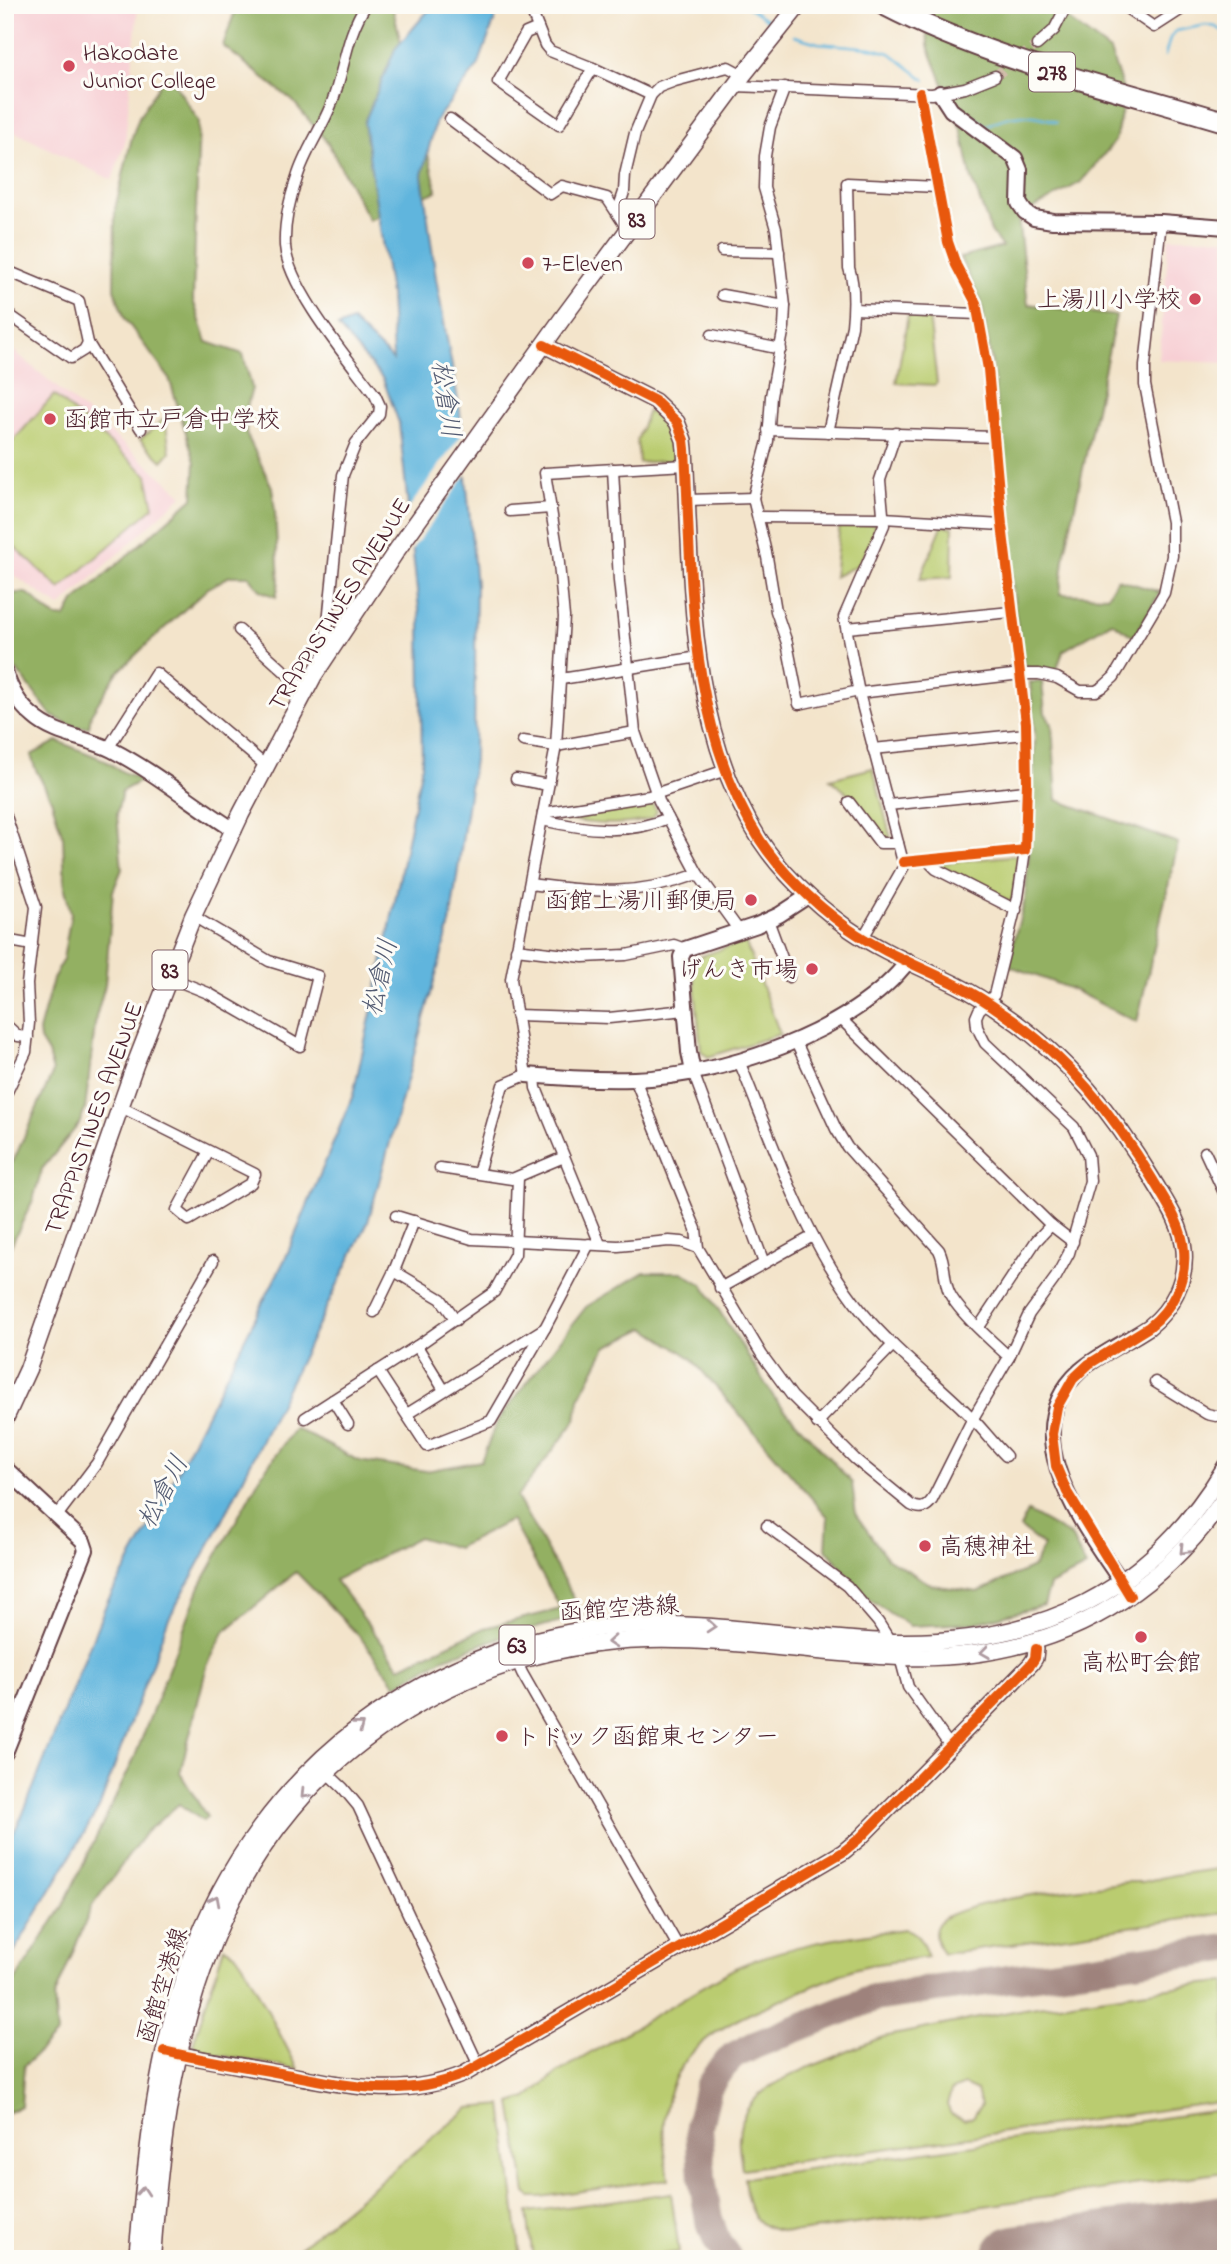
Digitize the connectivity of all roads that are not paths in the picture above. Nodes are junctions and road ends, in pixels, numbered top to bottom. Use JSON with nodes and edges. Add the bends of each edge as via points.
{"nodes":[{"id":1,"x":366,"y":5,"type":"edge"},
{"id":2,"x":529,"y":5,"type":"edge"},
{"id":3,"x":799,"y":5,"type":"edge"},
{"id":4,"x":884,"y":5,"type":"edge"},
{"id":5,"x":906,"y":5,"type":"edge"},
{"id":6,"x":1068,"y":5,"type":"edge"},
{"id":7,"x":1122,"y":5,"type":"edge"},
{"id":8,"x":1188,"y":5,"type":"edge"},
{"id":9,"x":538,"y":29,"type":"junction"},
{"id":10,"x":1037,"y":45,"type":"tunnel mouth"},
{"id":11,"x":593,"y":68,"type":"junction"},
{"id":12,"x":995,"y":76,"type":"tunnel mouth"},
{"id":13,"x":739,"y":80,"type":"junction"},
{"id":14,"x":785,"y":87,"type":"junction"},
{"id":15,"x":920,"y":93,"type":"junction"},
{"id":16,"x":940,"y":93,"type":"junction"},
{"id":17,"x":651,"y":95,"type":"junction"},
{"id":18,"x":1226,"y":112,"type":"edge"},
{"id":19,"x":450,"y":120,"type":"dead end"},
{"id":20,"x":1226,"y":122,"type":"edge"},
{"id":21,"x":938,"y":187,"type":"junction"},
{"id":22,"x":617,"y":213,"type":"junction"},
{"id":23,"x":1161,"y":222,"type":"junction"},
{"id":24,"x":1226,"y":227,"type":"edge"},
{"id":25,"x":628,"y":230,"type":"junction"},
{"id":26,"x":722,"y":251,"type":"dead end"},
{"id":27,"x":779,"y":253,"type":"junction"},
{"id":28,"x":5,"y":270,"type":"edge"},
{"id":29,"x":722,"y":295,"type":"dead end"},
{"id":30,"x":785,"y":306,"type":"junction"},
{"id":31,"x":854,"y":309,"type":"junction"},
{"id":32,"x":5,"y":312,"type":"edge"},
{"id":33,"x":978,"y":314,"type":"junction"},
{"id":34,"x":712,"y":335,"type":"dead end"},
{"id":35,"x":88,"y":343,"type":"junction"},
{"id":36,"x":544,"y":345,"type":"junction"},
{"id":37,"x":781,"y":349,"type":"junction"},
{"id":38,"x":141,"y":429,"type":"dead end"},
{"id":39,"x":768,"y":430,"type":"junction"},
{"id":40,"x":828,"y":432,"type":"junction"},
{"id":41,"x":895,"y":433,"type":"junction"},
{"id":42,"x":995,"y":437,"type":"junction"},
{"id":43,"x":686,"y":465,"type":"junction"},
{"id":44,"x":613,"y":469,"type":"junction"},
{"id":45,"x":753,"y":498,"type":"junction"},
{"id":46,"x":688,"y":500,"type":"junction"},
{"id":47,"x":551,"y":508,"type":"junction"},
{"id":48,"x":510,"y":511,"type":"dead end"},
{"id":49,"x":759,"y":517,"type":"junction"},
{"id":50,"x":883,"y":518,"type":"junction"},
{"id":51,"x":1002,"y":525,"type":"junction"},
{"id":52,"x":1012,"y":612,"type":"junction"},
{"id":53,"x":846,"y":628,"type":"junction"},
{"id":54,"x":239,"y":630,"type":"dead end"},
{"id":55,"x":339,"y":639,"type":"junction"},
{"id":56,"x":699,"y":657,"type":"junction"},
{"id":57,"x":627,"y":669,"type":"junction"},
{"id":58,"x":5,"y":671,"type":"edge"},
{"id":59,"x":1021,"y":674,"type":"junction"},
{"id":60,"x":561,"y":679,"type":"junction"},
{"id":61,"x":306,"y":691,"type":"junction"},
{"id":62,"x":859,"y":692,"type":"junction"},
{"id":63,"x":635,"y":732,"type":"junction"},
{"id":64,"x":1026,"y":734,"type":"junction"},
{"id":65,"x":523,"y":741,"type":"dead end"},
{"id":66,"x":112,"y":742,"type":"dead end"},
{"id":67,"x":556,"y":746,"type":"junction"},
{"id":68,"x":873,"y":749,"type":"junction"},
{"id":69,"x":266,"y":766,"type":"junction"},
{"id":70,"x":726,"y":770,"type":"junction"},
{"id":71,"x":516,"y":779,"type":"dead end"},
{"id":72,"x":548,"y":785,"type":"junction"},
{"id":73,"x":1027,"y":791,"type":"junction"},
{"id":74,"x":656,"y":793,"type":"junction"},
{"id":75,"x":849,"y":802,"type":"dead end"},
{"id":76,"x":888,"y":805,"type":"junction"},
{"id":77,"x":5,"y":813,"type":"edge"},
{"id":78,"x":542,"y":817,"type":"junction"},
{"id":79,"x":668,"y":818,"type":"junction"},
{"id":80,"x":234,"y":830,"type":"junction"},
{"id":81,"x":898,"y":843,"type":"junction"},
{"id":82,"x":1025,"y":850,"type":"junction"},
{"id":83,"x":927,"y":860,"type":"junction"},
{"id":84,"x":903,"y":862,"type":"junction"},
{"id":85,"x":698,"y":874,"type":"junction"},
{"id":86,"x":530,"y":884,"type":"junction"},
{"id":87,"x":808,"y":896,"type":"junction"},
{"id":88,"x":1016,"y":909,"type":"junction"},
{"id":89,"x":193,"y":916,"type":"junction"},
{"id":90,"x":768,"y":920,"type":"junction"},
{"id":91,"x":740,"y":932,"type":"junction"},
{"id":92,"x":863,"y":938,"type":"junction"},
{"id":93,"x":5,"y":940,"type":"edge"},
{"id":94,"x":32,"y":945,"type":"junction"},
{"id":95,"x":516,"y":949,"type":"junction"},
{"id":96,"x":685,"y":949,"type":"junction"},
{"id":97,"x":908,"y":961,"type":"junction"},
{"id":98,"x":168,"y":977,"type":"junction"},
{"id":99,"x":789,"y":977,"type":"dead end"},
{"id":100,"x":987,"y":1003,"type":"junction"},
{"id":101,"x":685,"y":1010,"type":"junction"},
{"id":102,"x":516,"y":1015,"type":"junction"},
{"id":103,"x":840,"y":1018,"type":"junction"},
{"id":104,"x":5,"y":1024,"type":"edge"},
{"id":105,"x":28,"y":1037,"type":"junction"},
{"id":106,"x":795,"y":1040,"type":"junction"},
{"id":107,"x":739,"y":1061,"type":"junction"},
{"id":108,"x":693,"y":1072,"type":"junction"},
{"id":109,"x":531,"y":1076,"type":"junction"},
{"id":110,"x":635,"y":1079,"type":"junction"},
{"id":111,"x":5,"y":1096,"type":"edge"},
{"id":112,"x":121,"y":1108,"type":"junction"},
{"id":113,"x":209,"y":1151,"type":"junction"},
{"id":114,"x":1205,"y":1152,"type":"dead end"},
{"id":115,"x":564,"y":1157,"type":"junction"},
{"id":116,"x":440,"y":1168,"type":"dead end"},
{"id":117,"x":478,"y":1173,"type":"junction"},
{"id":118,"x":519,"y":1178,"type":"junction"},
{"id":119,"x":1226,"y":1197,"type":"edge"},
{"id":120,"x":396,"y":1216,"type":"dead end"},
{"id":121,"x":414,"y":1221,"type":"junction"},
{"id":122,"x":1051,"y":1225,"type":"junction"},
{"id":123,"x":813,"y":1236,"type":"junction"},
{"id":124,"x":1073,"y":1242,"type":"junction"},
{"id":125,"x":600,"y":1244,"type":"junction"},
{"id":126,"x":516,"y":1246,"type":"junction"},
{"id":127,"x":698,"y":1248,"type":"junction"},
{"id":128,"x":586,"y":1249,"type":"junction"},
{"id":129,"x":213,"y":1261,"type":"dead end"},
{"id":130,"x":764,"y":1263,"type":"junction"},
{"id":131,"x":394,"y":1271,"type":"junction"},
{"id":132,"x":720,"y":1288,"type":"junction"},
{"id":133,"x":374,"y":1312,"type":"dead end"},
{"id":134,"x":456,"y":1320,"type":"junction"},
{"id":135,"x":979,"y":1327,"type":"junction"},
{"id":136,"x":545,"y":1328,"type":"junction"},
{"id":137,"x":893,"y":1345,"type":"junction"},
{"id":138,"x":417,"y":1346,"type":"junction"},
{"id":139,"x":1009,"y":1357,"type":"junction"},
{"id":140,"x":378,"y":1371,"type":"junction"},
{"id":141,"x":1155,"y":1382,"type":"dead end"},
{"id":142,"x":444,"y":1390,"type":"junction"},
{"id":143,"x":333,"y":1400,"type":"junction"},
{"id":144,"x":407,"y":1414,"type":"junction"},
{"id":145,"x":1226,"y":1415,"type":"edge"},
{"id":146,"x":305,"y":1418,"type":"dead end"},
{"id":147,"x":5,"y":1419,"type":"edge"},
{"id":148,"x":972,"y":1420,"type":"junction"},
{"id":149,"x":817,"y":1423,"type":"junction"},
{"id":150,"x":348,"y":1424,"type":"dead end"},
{"id":151,"x":1006,"y":1456,"type":"dead end"},
{"id":152,"x":1226,"y":1466,"type":"edge"},
{"id":153,"x":5,"y":1468,"type":"edge"},
{"id":154,"x":1226,"y":1496,"type":"edge"},
{"id":155,"x":57,"y":1516,"type":"junction"},
{"id":156,"x":767,"y":1525,"type":"dead end"},
{"id":157,"x":1121,"y":1582,"type":"junction"},
{"id":158,"x":1130,"y":1596,"type":"junction"},
{"id":159,"x":891,"y":1642,"type":"junction"},
{"id":160,"x":1036,"y":1649,"type":"dead end"},
{"id":161,"x":514,"y":1654,"type":"junction"},
{"id":162,"x":900,"y":1657,"type":"junction"},
{"id":163,"x":950,"y":1746,"type":"junction"},
{"id":164,"x":5,"y":1753,"type":"edge"},
{"id":165,"x":321,"y":1767,"type":"junction"},
{"id":166,"x":679,"y":1948,"type":"junction"},
{"id":167,"x":171,"y":2052,"type":"junction"},
{"id":168,"x":479,"y":2066,"type":"junction"},
{"id":169,"x":137,"y":2259,"type":"edge"},
{"id":170,"x":152,"y":2259,"type":"edge"}],
"edges":[{"from":1,"to":55,"type":"street","via":[[331,106],[297,176],[285,246],[291,273],[380,405],[343,475],[327,632]]},
{"from":2,"to":9,"type":"street"},
{"from":3,"to":13,"type":"main road","name":"TRAPPISTINES AVENUE","number":"83"},
{"from":4,"to":20,"type":"highway","number":"278","via":[[1027,65]]},
{"from":5,"to":18,"type":"highway","number":"278","via":[[1055,63]]},
{"from":6,"to":10,"type":"street","via":[[1054,30]]},
{"from":7,"to":8,"type":"street","via":[[1154,27]]},
{"from":9,"to":11,"type":"street","via":[[550,51]]},
{"from":9,"to":11,"type":"street","via":[[526,33],[498,82],[559,125]]},
{"from":11,"to":17,"type":"street"},
{"from":12,"to":16,"type":"street"},
{"from":13,"to":14,"type":"street"},
{"from":13,"to":17,"type":"street","via":[[728,67],[675,81]]},
{"from":13,"to":25,"type":"main road","name":"TRAPPISTINES AVENUE","number":"83"},
{"from":14,"to":15,"type":"street"},
{"from":14,"to":27,"type":"street","via":[[768,137],[764,188]]},
{"from":15,"to":16,"type":"street"},
{"from":15,"to":21,"type":"street"},
{"from":16,"to":23,"type":"street","via":[[951,110],[1015,158],[1020,170],[1019,203],[1028,215],[1053,221]]},
{"from":17,"to":22,"type":"street","via":[[635,133]]},
{"from":19,"to":22,"type":"street","via":[[550,194],[562,186],[607,198]]},
{"from":21,"to":31,"type":"street","via":[[847,183]]},
{"from":21,"to":33,"type":"street","via":[[950,251]]},
{"from":22,"to":25,"type":"street"},
{"from":23,"to":24,"type":"street"},
{"from":23,"to":59,"type":"street","via":[[1144,366],[1172,522],[1167,583],[1138,639],[1103,687],[1080,691],[1057,678]]},
{"from":25,"to":36,"type":"main road","name":"TRAPPISTINES AVENUE","number":"83"},
{"from":26,"to":27,"type":"street"},
{"from":27,"to":30,"type":"street"},
{"from":28,"to":35,"type":"street","via":[[79,301]]},
{"from":29,"to":30,"type":"street"},
{"from":30,"to":37,"type":"street"},
{"from":31,"to":33,"type":"street"},
{"from":31,"to":40,"type":"street"},
{"from":32,"to":35,"type":"street","via":[[71,358]]},
{"from":33,"to":42,"type":"street"},
{"from":34,"to":37,"type":"street"},
{"from":35,"to":38,"type":"street"},
{"from":36,"to":43,"type":"street","via":[[666,409],[681,430]]},
{"from":36,"to":55,"type":"main road","name":"TRAPPISTINES AVENUE","number":"83"},
{"from":37,"to":39,"type":"street"},
{"from":39,"to":40,"type":"street"},
{"from":39,"to":45,"type":"street"},
{"from":40,"to":41,"type":"street"},
{"from":41,"to":42,"type":"street"},
{"from":41,"to":50,"type":"street","via":[[880,480]]},
{"from":42,"to":51,"type":"street"},
{"from":43,"to":44,"type":"street"},
{"from":43,"to":46,"type":"street"},
{"from":44,"to":47,"type":"street","via":[[545,473]]},
{"from":44,"to":57,"type":"street"},
{"from":45,"to":46,"type":"street"},
{"from":45,"to":49,"type":"street"},
{"from":46,"to":56,"type":"street"},
{"from":47,"to":48,"type":"street"},
{"from":47,"to":60,"type":"street","via":[[564,617]]},
{"from":49,"to":50,"type":"street"},
{"from":49,"to":62,"type":"street","via":[[799,704]]},
{"from":50,"to":51,"type":"street"},
{"from":50,"to":53,"type":"street","via":[[844,617]]},
{"from":51,"to":52,"type":"street"},
{"from":52,"to":53,"type":"street"},
{"from":52,"to":59,"type":"street"},
{"from":53,"to":62,"type":"street"},
{"from":54,"to":61,"type":"street"},
{"from":55,"to":61,"type":"main road","name":"TRAPPISTINES AVENUE","number":"83"},
{"from":56,"to":57,"type":"street"},
{"from":56,"to":70,"type":"street"},
{"from":57,"to":60,"type":"street"},
{"from":57,"to":63,"type":"street"},
{"from":58,"to":80,"type":"street","via":[[19,702],[41,723],[110,749]]},
{"from":59,"to":62,"type":"street"},
{"from":59,"to":64,"type":"street"},
{"from":60,"to":67,"type":"street"},
{"from":61,"to":69,"type":"main road","name":"TRAPPISTINES AVENUE","number":"83"},
{"from":62,"to":68,"type":"street"},
{"from":63,"to":67,"type":"street"},
{"from":63,"to":74,"type":"street"},
{"from":64,"to":68,"type":"street"},
{"from":64,"to":73,"type":"street"},
{"from":65,"to":67,"type":"street"},
{"from":66,"to":69,"type":"street","via":[[156,673]]},
{"from":67,"to":72,"type":"street"},
{"from":68,"to":76,"type":"street"},
{"from":69,"to":80,"type":"main road","name":"TRAPPISTINES AVENUE","number":"83"},
{"from":70,"to":74,"type":"street"},
{"from":70,"to":87,"type":"street","via":[[760,840]]},
{"from":71,"to":72,"type":"street"},
{"from":72,"to":78,"type":"street"},
{"from":73,"to":76,"type":"street"},
{"from":73,"to":82,"type":"street"},
{"from":74,"to":78,"type":"street"},
{"from":74,"to":79,"type":"street"},
{"from":75,"to":81,"type":"street","via":[[880,842]]},
{"from":76,"to":81,"type":"street"},
{"from":77,"to":94,"type":"street","via":[[36,907]]},
{"from":78,"to":79,"type":"street","via":[[573,827],[617,829],[648,826]]},
{"from":78,"to":86,"type":"street"},
{"from":79,"to":85,"type":"street"},
{"from":80,"to":89,"type":"main road","name":"TRAPPISTINES AVENUE","number":"83"},
{"from":81,"to":84,"type":"street"},
{"from":82,"to":83,"type":"street"},
{"from":82,"to":88,"type":"street"},
{"from":83,"to":84,"type":"street"},
{"from":83,"to":88,"type":"street","via":[[936,869]]},
{"from":84,"to":92,"type":"street"},
{"from":85,"to":86,"type":"street","via":[[658,887],[620,892]]},
{"from":85,"to":91,"type":"street"},
{"from":86,"to":95,"type":"street"},
{"from":87,"to":90,"type":"street"},
{"from":87,"to":92,"type":"street"},
{"from":88,"to":100,"type":"street","via":[[994,995]]},
{"from":89,"to":98,"type":"main road","name":"TRAPPISTINES AVENUE","number":"83"},
{"from":89,"to":98,"type":"street","via":[[269,961],[318,976],[300,1046],[208,993]]},
{"from":90,"to":91,"type":"street"},
{"from":90,"to":99,"type":"street"},
{"from":91,"to":96,"type":"street"},
{"from":92,"to":97,"type":"street"},
{"from":93,"to":94,"type":"street"},
{"from":94,"to":105,"type":"street"},
{"from":95,"to":96,"type":"street","via":[[583,957],[626,955],[674,945]]},
{"from":95,"to":102,"type":"street","via":[[510,979]]},
{"from":96,"to":101,"type":"street","via":[[681,957]]},
{"from":97,"to":100,"type":"street"},
{"from":97,"to":103,"type":"street","via":[[877,995]]},
{"from":98,"to":112,"type":"main road","name":"TRAPPISTINES AVENUE","number":"83"},
{"from":100,"to":124,"type":"street","via":[[976,1017],[982,1038],[1067,1120],[1088,1155],[1090,1181]]},
{"from":100,"to":157,"type":"street","via":[[1041,1044],[1110,1114],[1174,1214],[1183,1243],[1182,1274],[1166,1311],[1080,1371],[1054,1415],[1052,1446],[1059,1476]]},
{"from":101,"to":102,"type":"street","via":[[609,1018]]},
{"from":101,"to":108,"type":"street"},
{"from":102,"to":109,"type":"street"},
{"from":103,"to":106,"type":"street"},
{"from":103,"to":122,"type":"street"},
{"from":104,"to":105,"type":"street","via":[[18,1036]]},
{"from":105,"to":111,"type":"street","via":[[26,1052]]},
{"from":106,"to":107,"type":"street"},
{"from":106,"to":135,"type":"street","via":[[841,1138],[939,1250],[949,1293]]},
{"from":107,"to":108,"type":"street"},
{"from":107,"to":123,"type":"street"},
{"from":108,"to":110,"type":"street"},
{"from":108,"to":130,"type":"street"},
{"from":109,"to":110,"type":"street"},
{"from":109,"to":115,"type":"street"},
{"from":109,"to":117,"type":"street","via":[[503,1085]]},
{"from":110,"to":127,"type":"street","via":[[693,1222]]},
{"from":112,"to":113,"type":"street"},
{"from":112,"to":147,"type":"main road","name":"TRAPPISTINES AVENUE","number":"83","via":[[28,1370]]},
{"from":113,"to":113,"type":"street","via":[[255,1174],[251,1182],[188,1220],[177,1210]]},
{"from":114,"to":119,"type":"street"},
{"from":115,"to":118,"type":"street"},
{"from":115,"to":125,"type":"street"},
{"from":116,"to":117,"type":"street"},
{"from":117,"to":118,"type":"street"},
{"from":118,"to":126,"type":"street"},
{"from":120,"to":121,"type":"street"},
{"from":121,"to":126,"type":"street","via":[[472,1239]]},
{"from":121,"to":131,"type":"street"},
{"from":122,"to":124,"type":"street"},
{"from":122,"to":135,"type":"street"},
{"from":123,"to":130,"type":"street"},
{"from":123,"to":137,"type":"street","via":[[863,1314]]},
{"from":124,"to":139,"type":"street"},
{"from":125,"to":127,"type":"street","via":[[669,1241]]},
{"from":125,"to":128,"type":"street"},
{"from":126,"to":128,"type":"street"},
{"from":126,"to":134,"type":"street","via":[[494,1292]]},
{"from":127,"to":132,"type":"street"},
{"from":128,"to":136,"type":"street"},
{"from":129,"to":155,"type":"street","via":[[97,1463]]},
{"from":130,"to":132,"type":"street"},
{"from":131,"to":133,"type":"street"},
{"from":131,"to":134,"type":"street","via":[[441,1299]]},
{"from":132,"to":149,"type":"street","via":[[762,1355]]},
{"from":134,"to":138,"type":"street"},
{"from":135,"to":139,"type":"street"},
{"from":136,"to":142,"type":"street"},
{"from":136,"to":144,"type":"street","via":[[491,1421],[427,1446]]},
{"from":137,"to":148,"type":"street"},
{"from":137,"to":149,"type":"street"},
{"from":138,"to":140,"type":"street"},
{"from":138,"to":142,"type":"street"},
{"from":139,"to":148,"type":"street"},
{"from":140,"to":143,"type":"street"},
{"from":140,"to":144,"type":"street"},
{"from":141,"to":145,"type":"street","via":[[1207,1413]]},
{"from":142,"to":144,"type":"street"},
{"from":143,"to":146,"type":"street"},
{"from":143,"to":150,"type":"street"},
{"from":148,"to":149,"type":"street","via":[[932,1500],[918,1509]]},
{"from":148,"to":151,"type":"street"},
{"from":152,"to":157,"type":"main road","name":"函館空港線","number":"63","via":[[1176,1534]]},
{"from":153,"to":155,"type":"street"},
{"from":154,"to":158,"type":"main road","name":"函館空港線","number":"63","one_way":true,"via":[[1177,1557]]},
{"from":155,"to":164,"type":"street","via":[[86,1550]]},
{"from":156,"to":159,"type":"street","via":[[847,1586]]},
{"from":157,"to":158,"type":"street"},
{"from":157,"to":159,"type":"main road","name":"函館空港線","number":"63","via":[[1078,1608],[1031,1627],[962,1640]]},
{"from":158,"to":162,"type":"main road","name":"函館空港線","number":"63","one_way":true,"via":[[1081,1624],[1025,1643],[962,1655]]},
{"from":161,"to":159,"type":"main road","name":"函館空港線","number":"63","one_way":true,"via":[[572,1632],[650,1625],[716,1626]]},
{"from":159,"to":162,"type":"street"},
{"from":160,"to":163,"type":"street","via":[[1031,1664]]},
{"from":162,"to":161,"type":"main road","name":"函館空港線","number":"63","one_way":true,"via":[[682,1640],[588,1644]]},
{"from":161,"to":165,"type":"main road","name":"函館空港線","number":"63","via":[[408,1710]]},
{"from":161,"to":166,"type":"street"},
{"from":162,"to":163,"type":"street","via":[[908,1687]]},
{"from":163,"to":166,"type":"street","via":[[843,1852]]},
{"from":165,"to":167,"type":"main road","name":"函館空港線","number":"63","via":[[239,1885]]},
{"from":165,"to":168,"type":"street","via":[[358,1806]]},
{"from":166,"to":168,"type":"street"},
{"from":167,"to":168,"type":"street","via":[[379,2090],[434,2084]]},
{"from":169,"to":167,"type":"main road","name":"函館空港線","number":"63","one_way":true,"via":[[149,2138]]},
{"from":167,"to":170,"type":"main road","name":"函館空港線","number":"63"}]}
